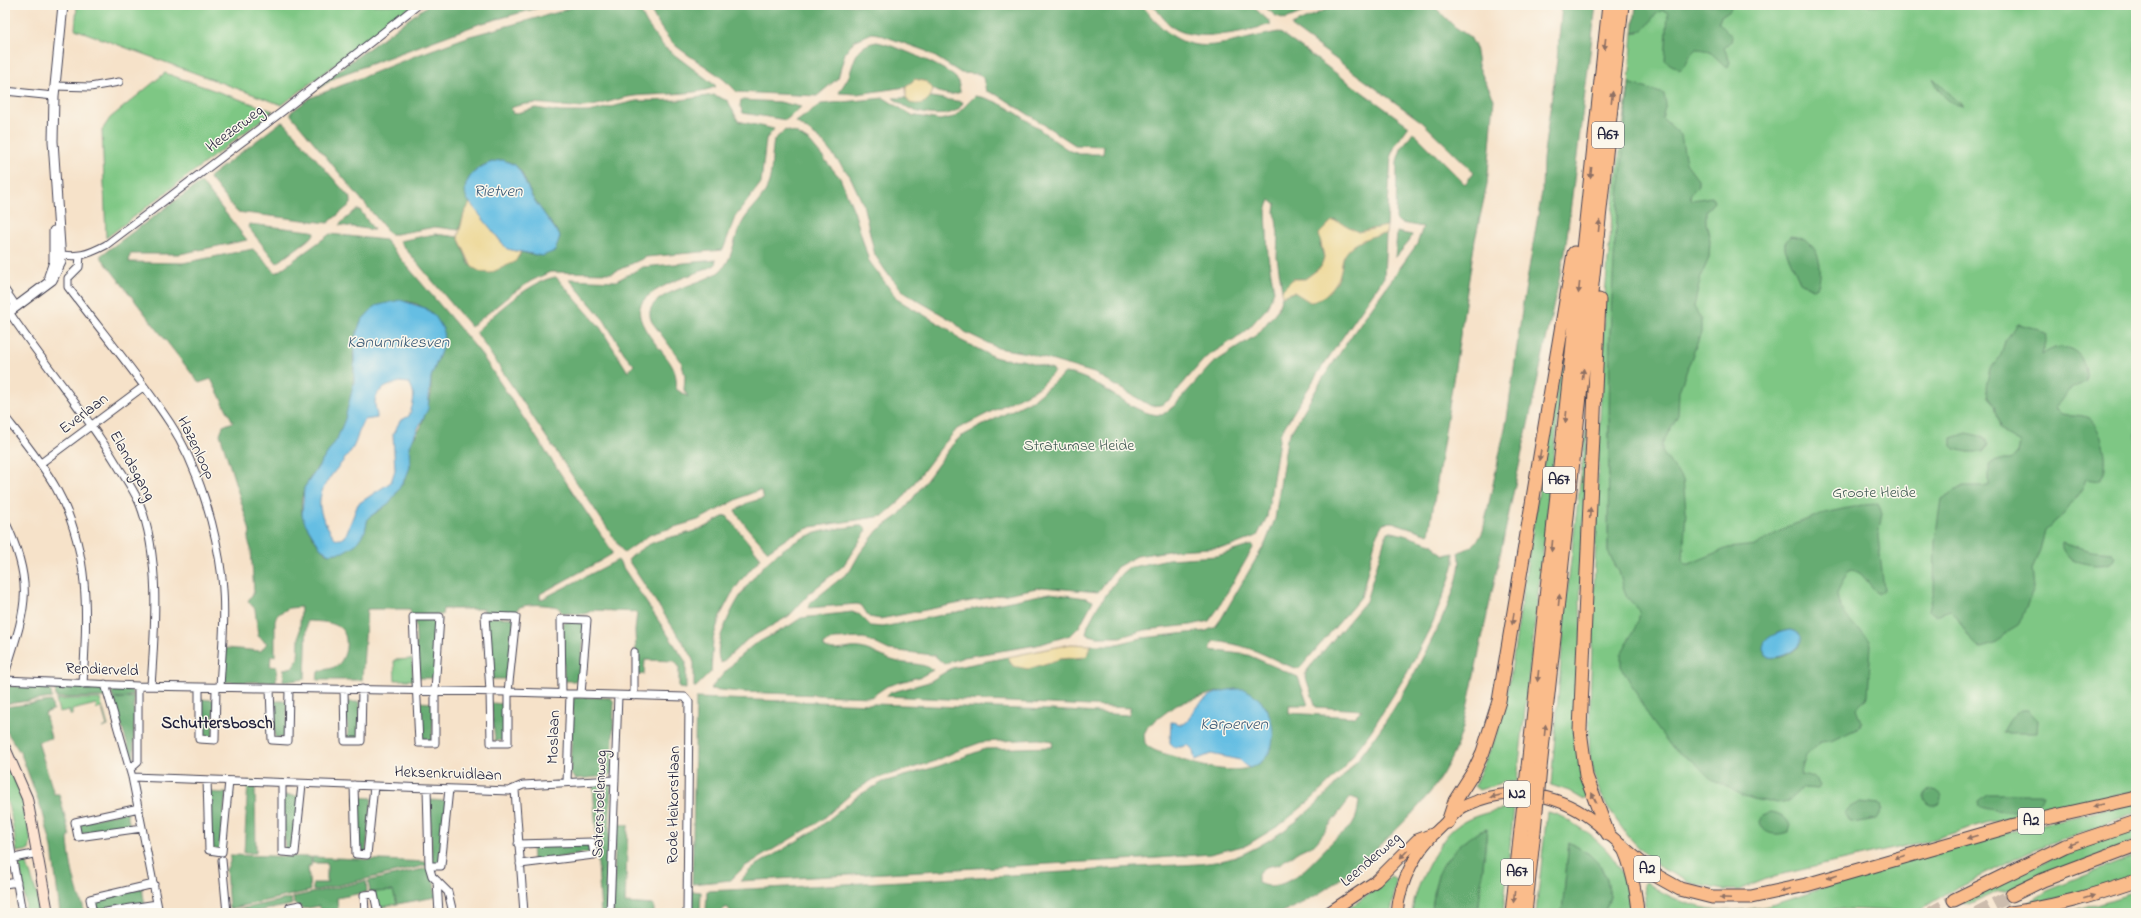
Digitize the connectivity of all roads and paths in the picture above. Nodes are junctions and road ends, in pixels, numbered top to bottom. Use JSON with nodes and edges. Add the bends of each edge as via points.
{"nodes":[{"id":1,"x":62,"y":5,"type":"edge"},
{"id":2,"x":418,"y":5,"type":"edge"},
{"id":3,"x":1609,"y":5,"type":"edge"},
{"id":4,"x":1622,"y":5,"type":"edge"},
{"id":5,"x":119,"y":82,"type":"dead end"},
{"id":6,"x":55,"y":86,"type":"junction"},
{"id":7,"x":5,"y":91,"type":"edge"},
{"id":8,"x":54,"y":96,"type":"junction"},
{"id":9,"x":1589,"y":193,"type":"junction"},
{"id":10,"x":58,"y":255,"type":"junction"},
{"id":11,"x":80,"y":256,"type":"junction"},
{"id":12,"x":1595,"y":265,"type":"junction"},
{"id":13,"x":5,"y":290,"type":"edge"},
{"id":14,"x":10,"y":311,"type":"edge"},
{"id":15,"x":143,"y":387,"type":"junction"},
{"id":16,"x":5,"y":417,"type":"edge"},
{"id":17,"x":92,"y":425,"type":"junction"},
{"id":18,"x":41,"y":463,"type":"junction"},
{"id":19,"x":5,"y":522,"type":"edge"},
{"id":20,"x":5,"y":638,"type":"edge"},
{"id":21,"x":14,"y":644,"type":"junction"},
{"id":22,"x":634,"y":652,"type":"dead end"},
{"id":23,"x":5,"y":674,"type":"edge"},
{"id":24,"x":5,"y":680,"type":"edge"},
{"id":25,"x":83,"y":684,"type":"junction"},
{"id":26,"x":105,"y":684,"type":"junction"},
{"id":27,"x":138,"y":686,"type":"junction"},
{"id":28,"x":150,"y":686,"type":"junction"},
{"id":29,"x":198,"y":687,"type":"junction"},
{"id":30,"x":218,"y":687,"type":"junction"},
{"id":31,"x":270,"y":688,"type":"junction"},
{"id":32,"x":289,"y":689,"type":"junction"},
{"id":33,"x":344,"y":689,"type":"junction"},
{"id":34,"x":362,"y":689,"type":"junction"},
{"id":35,"x":416,"y":690,"type":"junction"},
{"id":36,"x":435,"y":690,"type":"junction"},
{"id":37,"x":490,"y":691,"type":"junction"},
{"id":38,"x":508,"y":692,"type":"junction"},
{"id":39,"x":562,"y":694,"type":"junction"},
{"id":40,"x":570,"y":694,"type":"junction"},
{"id":41,"x":581,"y":694,"type":"junction"},
{"id":42,"x":618,"y":696,"type":"junction"},
{"id":43,"x":634,"y":696,"type":"junction"},
{"id":44,"x":688,"y":698,"type":"joint"},
{"id":45,"x":5,"y":748,"type":"edge"},
{"id":46,"x":130,"y":768,"type":"junction"},
{"id":47,"x":1534,"y":768,"type":"junction"},
{"id":48,"x":132,"y":777,"type":"junction"},
{"id":49,"x":207,"y":780,"type":"junction"},
{"id":50,"x":615,"y":780,"type":"junction"},
{"id":51,"x":229,"y":781,"type":"junction"},
{"id":52,"x":567,"y":782,"type":"junction"},
{"id":53,"x":282,"y":783,"type":"junction"},
{"id":54,"x":302,"y":784,"type":"junction"},
{"id":55,"x":354,"y":785,"type":"junction"},
{"id":56,"x":374,"y":786,"type":"junction"},
{"id":57,"x":427,"y":788,"type":"junction"},
{"id":58,"x":449,"y":789,"type":"junction"},
{"id":59,"x":515,"y":790,"type":"junction"},
{"id":60,"x":2136,"y":798,"type":"edge"},
{"id":61,"x":139,"y":808,"type":"junction"},
{"id":62,"x":6,"y":818,"type":"edge"},
{"id":63,"x":1448,"y":822,"type":"junction"},
{"id":64,"x":2136,"y":822,"type":"edge"},
{"id":65,"x":142,"y":828,"type":"junction"},
{"id":66,"x":1528,"y":831,"type":"junction"},
{"id":67,"x":1435,"y":833,"type":"junction"},
{"id":68,"x":1608,"y":834,"type":"junction"},
{"id":69,"x":518,"y":844,"type":"junction"},
{"id":70,"x":2136,"y":845,"type":"edge"},
{"id":71,"x":1621,"y":846,"type":"junction"},
{"id":72,"x":38,"y":853,"type":"junction"},
{"id":73,"x":14,"y":858,"type":"junction"},
{"id":74,"x":222,"y":860,"type":"dead end"},
{"id":75,"x":520,"y":864,"type":"junction"},
{"id":76,"x":429,"y":866,"type":"junction"},
{"id":77,"x":437,"y":881,"type":"junction"},
{"id":78,"x":2136,"y":881,"type":"edge"},
{"id":79,"x":17,"y":882,"type":"junction"},
{"id":80,"x":5,"y":884,"type":"edge"},
{"id":81,"x":154,"y":884,"type":"junction"},
{"id":82,"x":2012,"y":895,"type":"tunnel mouth"},
{"id":83,"x":1954,"y":900,"type":"tunnel mouth"},
{"id":84,"x":157,"y":904,"type":"junction"},
{"id":85,"x":22,"y":913,"type":"edge"},
{"id":86,"x":48,"y":913,"type":"edge"},
{"id":87,"x":93,"y":913,"type":"edge"},
{"id":88,"x":98,"y":913,"type":"edge"},
{"id":89,"x":159,"y":913,"type":"edge"},
{"id":90,"x":227,"y":913,"type":"edge"},
{"id":91,"x":290,"y":913,"type":"edge"},
{"id":92,"x":302,"y":913,"type":"edge"},
{"id":93,"x":365,"y":913,"type":"edge"},
{"id":94,"x":378,"y":913,"type":"edge"},
{"id":95,"x":439,"y":913,"type":"edge"},
{"id":96,"x":453,"y":913,"type":"edge"},
{"id":97,"x":524,"y":913,"type":"edge"},
{"id":98,"x":610,"y":913,"type":"edge"},
{"id":99,"x":687,"y":913,"type":"edge"},
{"id":100,"x":1328,"y":913,"type":"edge"},
{"id":101,"x":1397,"y":913,"type":"edge"},
{"id":102,"x":1512,"y":913,"type":"edge"},
{"id":103,"x":1525,"y":913,"type":"edge"},
{"id":104,"x":1638,"y":913,"type":"edge"},
{"id":105,"x":2010,"y":913,"type":"edge"}],
"edges":[{"from":1,"to":6,"type":"street"},
{"from":2,"to":11,"type":"street","name":"Heezerweg","via":[[106,245]]},
{"from":3,"to":9,"type":"highway","number":"A67","one_way":true},
{"from":12,"to":4,"type":"highway","number":"A67","one_way":true},
{"from":5,"to":6,"type":"street","via":[[90,87]]},
{"from":6,"to":8,"type":"street"},
{"from":7,"to":8,"type":"street"},
{"from":8,"to":10,"type":"street","via":[[53,141]]},
{"from":9,"to":47,"type":"highway","number":"A67","one_way":true},
{"from":9,"to":63,"type":"highway","number":"A67","one_way":true,"via":[[1576,244],[1499,701],[1483,752],[1455,801]]},
{"from":10,"to":11,"type":"street","name":"Heezerweg"},
{"from":10,"to":14,"type":"street","via":[[43,285]]},
{"from":11,"to":15,"type":"street","name":"Hazenloop","via":[[79,267],[68,278],[68,287]]},
{"from":47,"to":12,"type":"highway","number":"A67","one_way":true},
{"from":68,"to":12,"type":"highway","number":"A67","one_way":true,"via":[[1586,776],[1580,730],[1599,300]]},
{"from":13,"to":14,"type":"street","name":"Elandsgang"},
{"from":14,"to":17,"type":"street","name":"Elandsgang"},
{"from":15,"to":17,"type":"street","name":"Everlaan"},
{"from":15,"to":30,"type":"street","name":"Hazenloop","via":[[182,445],[209,513],[219,556],[223,594]]},
{"from":16,"to":18,"type":"street"},
{"from":17,"to":18,"type":"street","name":"Everlaan"},
{"from":17,"to":28,"type":"street","name":"Elandsgang","via":[[135,496],[146,528],[152,556],[154,595]]},
{"from":18,"to":25,"type":"street","via":[[64,504],[80,553],[87,617]]},
{"from":19,"to":21,"type":"street","via":[[24,572],[25,598]]},
{"from":20,"to":21,"type":"street"},
{"from":21,"to":23,"type":"street"},
{"from":22,"to":43,"type":"street"},
{"from":24,"to":25,"type":"street","name":"Rendierveld"},
{"from":25,"to":26,"type":"street","name":"Rendierveld"},
{"from":26,"to":27,"type":"street","name":"Rendierveld"},
{"from":26,"to":46,"type":"street"},
{"from":27,"to":28,"type":"street","name":"Rendierveld"},
{"from":27,"to":46,"type":"street","via":[[138,762]]},
{"from":28,"to":29,"type":"street","name":"Rendierveld"},
{"from":29,"to":30,"type":"street","name":"Rendierveld"},
{"from":29,"to":30,"type":"street","via":[[199,740],[215,740]]},
{"from":30,"to":31,"type":"street","name":"Rendierveld"},
{"from":31,"to":32,"type":"street","name":"Rendierveld"},
{"from":31,"to":32,"type":"street","via":[[272,740],[288,741]]},
{"from":32,"to":33,"type":"street","name":"Rendierveld"},
{"from":33,"to":34,"type":"street","name":"Rendierveld"},
{"from":33,"to":34,"type":"street","via":[[345,741],[361,741]]},
{"from":34,"to":35,"type":"street","name":"Rendierveld"},
{"from":35,"to":36,"type":"street","name":"Rendierveld"},
{"from":35,"to":36,"type":"street","via":[[419,743],[435,743]]},
{"from":35,"to":36,"type":"street","via":[[413,617],[440,617]]},
{"from":36,"to":37,"type":"street","name":"Rendierveld"},
{"from":37,"to":38,"type":"street","name":"Rendierveld"},
{"from":37,"to":38,"type":"street","via":[[491,743],[508,743]]},
{"from":37,"to":38,"type":"street","via":[[485,616],[516,617]]},
{"from":38,"to":39,"type":"street","name":"Rendierveld"},
{"from":39,"to":40,"type":"street","name":"Rendierveld"},
{"from":39,"to":41,"type":"street","via":[[561,619],[587,620]]},
{"from":40,"to":41,"type":"street","name":"Rendierveld"},
{"from":40,"to":52,"type":"street","name":"Moslaan"},
{"from":41,"to":42,"type":"street","name":"Rendierveld"},
{"from":42,"to":43,"type":"street","name":"Rendierveld"},
{"from":42,"to":50,"type":"street","name":"Saterstoelenweg"},
{"from":43,"to":44,"type":"street","name":"Rendierveld"},
{"from":44,"to":99,"type":"street","name":"Rode Heikorstlaan"},
{"from":45,"to":72,"type":"main road","via":[[27,798]]},
{"from":46,"to":48,"type":"street"},
{"from":47,"to":66,"type":"highway","number":"A67","bridge":true},
{"from":48,"to":49,"type":"street","name":"Heksenkruidlaan"},
{"from":48,"to":61,"type":"street"},
{"from":49,"to":51,"type":"street","name":"Heksenkruidlaan"},
{"from":49,"to":51,"type":"street","via":[[208,850],[222,852]]},
{"from":50,"to":52,"type":"street","name":"Heksenkruidlaan"},
{"from":50,"to":98,"type":"street","name":"Saterstoelenweg"},
{"from":51,"to":53,"type":"street","name":"Heksenkruidlaan"},
{"from":52,"to":59,"type":"street","name":"Heksenkruidlaan","via":[[523,785]]},
{"from":53,"to":54,"type":"street","name":"Heksenkruidlaan"},
{"from":53,"to":54,"type":"street","via":[[282,852],[295,852]]},
{"from":54,"to":55,"type":"street","name":"Heksenkruidlaan"},
{"from":55,"to":56,"type":"street","name":"Heksenkruidlaan"},
{"from":55,"to":56,"type":"street","name":"Heksenkruidlaan","via":[[356,854],[367,855]]},
{"from":56,"to":57,"type":"street","name":"Heksenkruidlaan"},
{"from":57,"to":58,"type":"street","name":"Heksenkruidlaan"},
{"from":57,"to":76,"type":"street"},
{"from":58,"to":59,"type":"street","name":"Heksenkruidlaan"},
{"from":58,"to":76,"type":"street","via":[[441,866]]},
{"from":59,"to":69,"type":"street"},
{"from":60,"to":71,"type":"highway","number":"A2","one_way":true,"via":[[2015,825],[1806,885],[1752,897],[1712,897],[1680,889],[1655,875]]},
{"from":61,"to":65,"type":"street"},
{"from":61,"to":65,"type":"street","via":[[75,822],[78,837]]},
{"from":62,"to":73,"type":"street"},
{"from":63,"to":67,"type":"main road","number":"N2"},
{"from":68,"to":63,"type":"main road","number":"N2","one_way":true,"via":[[1588,816],[1567,804],[1547,797],[1522,793],[1496,796],[1472,803],[1460,808]]},
{"from":64,"to":83,"type":"highway","number":"A2","one_way":true,"via":[[2065,846]]},
{"from":65,"to":81,"type":"street"},
{"from":66,"to":102,"type":"highway","number":"A67","one_way":true},
{"from":66,"to":103,"type":"highway","number":"A67"},
{"from":67,"to":100,"type":"main road","name":"Leenderweg","one_way":true,"via":[[1417,840],[1376,881]]},
{"from":67,"to":101,"type":"main road","number":"N2","via":[[1409,871],[1400,895]]},
{"from":68,"to":71,"type":"main road","number":"N2"},
{"from":69,"to":75,"type":"street"},
{"from":69,"to":75,"type":"street","via":[[592,842],[594,855]]},
{"from":70,"to":82,"type":"highway","via":[[2068,870]]},
{"from":71,"to":104,"type":"main road","number":"N2","via":[[1636,890]]},
{"from":72,"to":73,"type":"street"},
{"from":72,"to":86,"type":"main road"},
{"from":73,"to":79,"type":"street"},
{"from":74,"to":90,"type":"street"},
{"from":75,"to":97,"type":"street"},
{"from":76,"to":77,"type":"street","via":[[432,876]]},
{"from":77,"to":95,"type":"street"},
{"from":77,"to":96,"type":"street","via":[[448,892]]},
{"from":105,"to":78,"type":"highway","one_way":true,"via":[[2036,910],[2082,899]]},
{"from":79,"to":80,"type":"street"},
{"from":79,"to":85,"type":"street"},
{"from":81,"to":84,"type":"street"},
{"from":81,"to":87,"type":"street","via":[[90,899]]},
{"from":84,"to":88,"type":"street"},
{"from":84,"to":89,"type":"street"},
{"from":91,"to":92,"type":"street","via":[[290,907],[300,905]]},
{"from":93,"to":94,"type":"street","via":[[364,895],[374,894]]}]}
